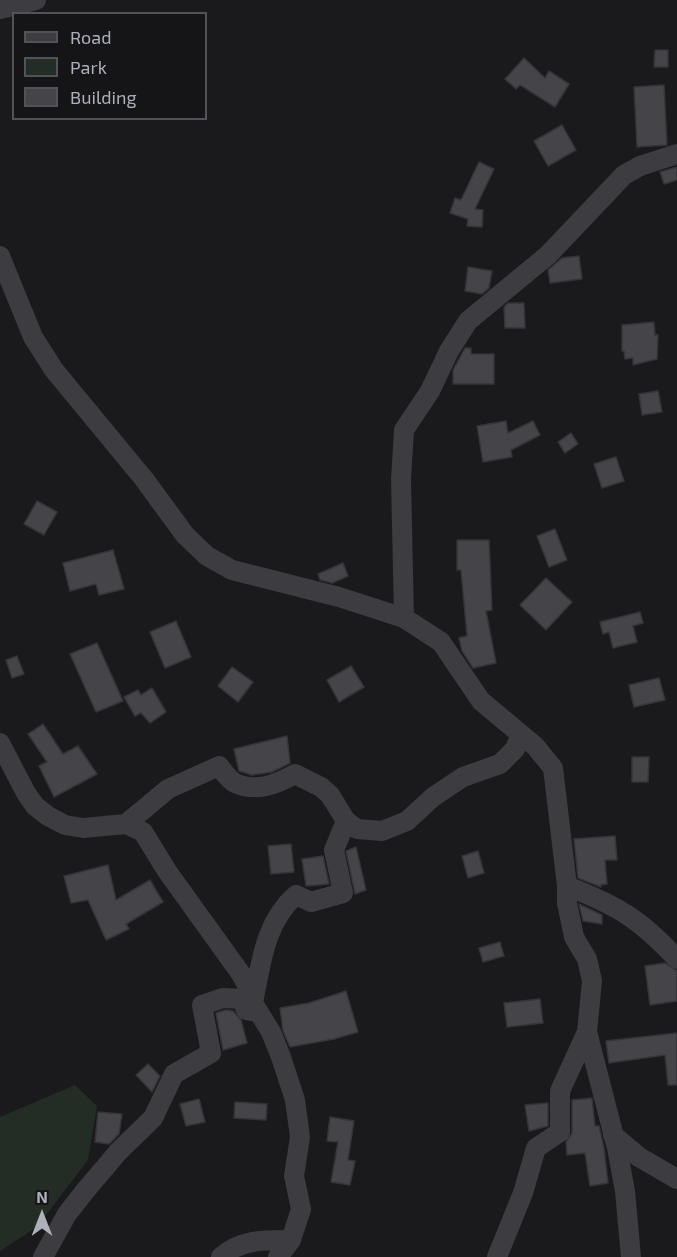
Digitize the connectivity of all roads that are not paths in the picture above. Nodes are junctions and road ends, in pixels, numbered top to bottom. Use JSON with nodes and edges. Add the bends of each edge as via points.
{"nodes":[{"id":1,"x":36,"y":0,"type":"edge"},
{"id":2,"x":0,"y":9,"type":"edge"},
{"id":3,"x":677,"y":154,"type":"edge"},
{"id":4,"x":0,"y":256,"type":"edge"},
{"id":5,"x":404,"y":618,"type":"junction"},
{"id":6,"x":521,"y":735,"type":"junction"},
{"id":7,"x":0,"y":743,"type":"edge"},
{"id":8,"x":346,"y":821,"type":"junction"},
{"id":9,"x":126,"y":824,"type":"junction"},
{"id":10,"x":567,"y":886,"type":"junction"},
{"id":11,"x":677,"y":959,"type":"edge"},
{"id":12,"x":253,"y":1004,"type":"junction"},
{"id":13,"x":587,"y":1032,"type":"junction"},
{"id":14,"x":613,"y":1135,"type":"junction"},
{"id":15,"x":677,"y":1179,"type":"edge"},
{"id":16,"x":291,"y":1240,"type":"junction"},
{"id":17,"x":43,"y":1257,"type":"edge"},
{"id":18,"x":221,"y":1257,"type":"edge"},
{"id":19,"x":278,"y":1257,"type":"edge"},
{"id":20,"x":496,"y":1257,"type":"edge"},
{"id":21,"x":631,"y":1257,"type":"edge"}],
"edges":[{"from":1,"to":2,"type":"street"},
{"from":3,"to":5,"type":"street","via":[[624,175],[548,255],[468,321],[449,351],[430,391],[404,430]]},
{"from":4,"to":5,"type":"street","via":[[33,337],[54,370],[185,535],[207,556],[232,570]]},
{"from":5,"to":6,"type":"street","via":[[441,642],[481,701]]},
{"from":6,"to":8,"type":"street","via":[[515,749],[500,764],[463,777],[396,827],[369,832]]},
{"from":6,"to":10,"type":"street","via":[[553,768]]},
{"from":7,"to":9,"type":"street","via":[[26,793],[48,816],[83,828]]},
{"from":8,"to":9,"type":"street","via":[[330,795],[312,780],[295,774],[260,788],[235,783],[219,766],[168,789]]},
{"from":8,"to":12,"type":"street","via":[[334,850],[343,893],[311,902],[296,895],[284,905],[270,929]]},
{"from":9,"to":12,"type":"street","via":[[143,832],[241,974]]},
{"from":10,"to":11,"type":"street","via":[[614,904],[652,932]]},
{"from":10,"to":13,"type":"street","via":[[574,937],[587,959],[592,981]]},
{"from":12,"to":16,"type":"street","via":[[271,1032],[295,1100],[300,1137],[294,1176],[301,1209]]},
{"from":12,"to":17,"type":"street","via":[[252,1011],[246,1010],[242,999],[202,1005],[211,1053],[174,1074],[153,1118],[85,1191]]},
{"from":13,"to":14,"type":"street"},
{"from":13,"to":20,"type":"street","via":[[560,1091],[560,1132],[536,1148],[523,1193]]},
{"from":14,"to":15,"type":"street","via":[[639,1157]]},
{"from":14,"to":21,"type":"street","via":[[625,1191]]},
{"from":16,"to":18,"type":"street","via":[[246,1243]]},
{"from":16,"to":19,"type":"street"}]}
